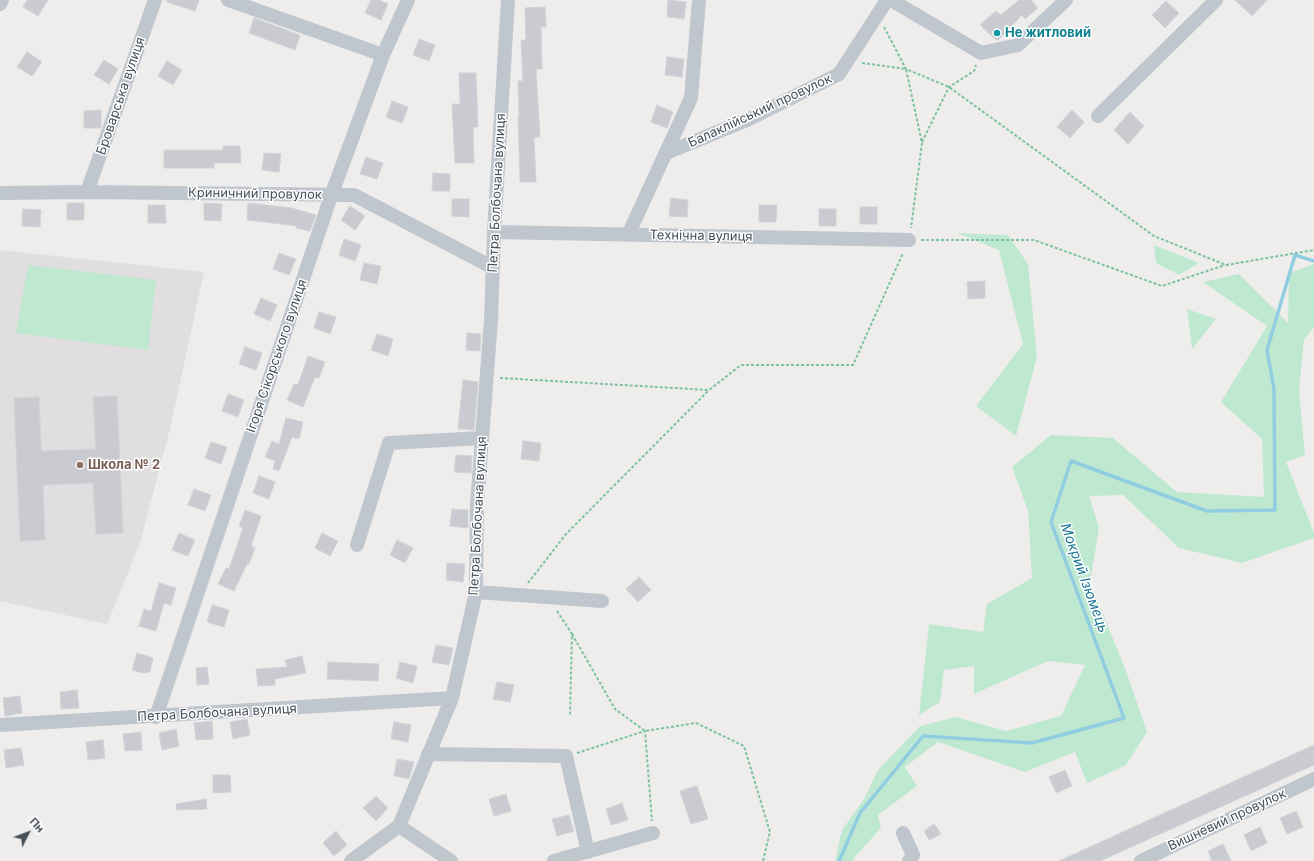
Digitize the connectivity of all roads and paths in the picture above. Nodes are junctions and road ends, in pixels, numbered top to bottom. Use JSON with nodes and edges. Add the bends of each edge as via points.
{"nodes":[{"id":1,"x":2,"y":0,"type":"edge"},
{"id":2,"x":155,"y":0,"type":"edge"},
{"id":3,"x":230,"y":0,"type":"edge"},
{"id":4,"x":408,"y":0,"type":"edge"},
{"id":5,"x":508,"y":0,"type":"edge"},
{"id":6,"x":699,"y":0,"type":"edge"},
{"id":7,"x":887,"y":0,"type":"edge"},
{"id":8,"x":891,"y":0,"type":"edge"},
{"id":9,"x":1066,"y":0,"type":"edge"},
{"id":10,"x":1216,"y":0,"type":"edge"},
{"id":11,"x":0,"y":4,"type":"edge"},
{"id":12,"x":878,"y":14,"type":"junction"},
{"id":13,"x":981,"y":53,"type":"junction"},
{"id":14,"x":383,"y":55,"type":"junction"},
{"id":15,"x":848,"y":61,"type":"junction"},
{"id":16,"x":906,"y":69,"type":"junction"},
{"id":17,"x":949,"y":87,"type":"junction"},
{"id":18,"x":1098,"y":116,"type":"dead end"},
{"id":19,"x":922,"y":143,"type":"junction"},
{"id":20,"x":666,"y":153,"type":"junction"},
{"id":21,"x":88,"y":192,"type":"junction"},
{"id":22,"x":0,"y":193,"type":"edge"},
{"id":23,"x":331,"y":196,"type":"junction"},
{"id":24,"x":494,"y":232,"type":"junction"},
{"id":25,"x":628,"y":235,"type":"junction"},
{"id":26,"x":909,"y":240,"type":"junction"},
{"id":27,"x":1314,"y":250,"type":"edge"},
{"id":28,"x":1226,"y":264,"type":"junction"},
{"id":29,"x":492,"y":267,"type":"junction"},
{"id":30,"x":486,"y":378,"type":"junction"},
{"id":31,"x":709,"y":390,"type":"junction"},
{"id":32,"x":482,"y":438,"type":"junction"},
{"id":33,"x":357,"y":545,"type":"dead end"},
{"id":34,"x":476,"y":592,"type":"junction"},
{"id":35,"x":520,"y":595,"type":"junction"},
{"id":36,"x":547,"y":597,"type":"junction"},
{"id":37,"x":602,"y":601,"type":"dead end"},
{"id":38,"x":572,"y":634,"type":"junction"},
{"id":39,"x":452,"y":698,"type":"junction"},
{"id":40,"x":570,"y":715,"type":"dead end"},
{"id":41,"x":156,"y":716,"type":"junction"},
{"id":42,"x":0,"y":725,"type":"edge"},
{"id":43,"x":645,"y":731,"type":"junction"},
{"id":44,"x":428,"y":754,"type":"junction"},
{"id":45,"x":566,"y":756,"type":"junction"},
{"id":46,"x":1314,"y":779,"type":"edge"},
{"id":47,"x":399,"y":826,"type":"junction"},
{"id":48,"x":903,"y":833,"type":"dead end"},
{"id":49,"x":653,"y":834,"type":"joint"},
{"id":50,"x":588,"y":852,"type":"junction"},
{"id":51,"x":352,"y":861,"type":"edge"},
{"id":52,"x":451,"y":861,"type":"edge"},
{"id":53,"x":554,"y":861,"type":"edge"},
{"id":54,"x":763,"y":861,"type":"edge"},
{"id":55,"x":909,"y":861,"type":"edge"},
{"id":56,"x":1141,"y":861,"type":"edge"}],
"edges":[{"from":1,"to":11,"type":"street"},
{"from":2,"to":21,"type":"street","name":"Броварська вулиця"},
{"from":3,"to":14,"type":"street"},
{"from":4,"to":14,"type":"street","name":"Ігоря Сікорського вулиця"},
{"from":5,"to":24,"type":"street","name":"Петра Болбочана вулиця"},
{"from":6,"to":20,"type":"street","via":[[691,98]]},
{"from":7,"to":12,"type":"street","name":"Балаклійський провулок"},
{"from":8,"to":13,"type":"street"},
{"from":9,"to":13,"type":"street","via":[[1018,45]]},
{"from":10,"to":18,"type":"street"},
{"from":12,"to":15,"type":"street","name":"Балаклійський провулок"},
{"from":12,"to":16,"type":"path"},
{"from":13,"to":17,"type":"path","via":[[974,71]]},
{"from":14,"to":23,"type":"street","name":"Ігоря Сікорського вулиця"},
{"from":15,"to":16,"type":"path"},
{"from":15,"to":20,"type":"street","name":"Балаклійський провулок","via":[[839,74],[747,120]]},
{"from":16,"to":17,"type":"path"},
{"from":16,"to":19,"type":"path"},
{"from":17,"to":19,"type":"path"},
{"from":17,"to":28,"type":"path","via":[[1154,236]]},
{"from":19,"to":26,"type":"path"},
{"from":20,"to":25,"type":"street"},
{"from":21,"to":22,"type":"street","name":"Криничний провулок"},
{"from":21,"to":23,"type":"street","name":"Криничний провулок"},
{"from":23,"to":29,"type":"street","name":"Криничний провулок","via":[[354,195]]},
{"from":23,"to":41,"type":"street","name":"Ігоря Сікорського вулиця"},
{"from":24,"to":25,"type":"street","name":"Технічна вулиця"},
{"from":24,"to":29,"type":"street","name":"Петра Болбочана вулиця"},
{"from":25,"to":26,"type":"street","name":"Технічна вулиця"},
{"from":26,"to":28,"type":"path","via":[[1034,240],[1162,286]]},
{"from":26,"to":31,"type":"path","via":[[853,365],[741,365]]},
{"from":27,"to":28,"type":"path"},
{"from":29,"to":30,"type":"street","name":"Петра Болбочана вулиця"},
{"from":30,"to":31,"type":"path"},
{"from":30,"to":32,"type":"street","name":"Петра Болбочана вулиця"},
{"from":31,"to":35,"type":"path","via":[[566,534]]},
{"from":32,"to":33,"type":"street","via":[[389,443]]},
{"from":32,"to":34,"type":"street","name":"Петра Болбочана вулиця"},
{"from":34,"to":35,"type":"street"},
{"from":34,"to":39,"type":"street","name":"Петра Болбочана вулиця"},
{"from":35,"to":36,"type":"street"},
{"from":36,"to":37,"type":"street"},
{"from":36,"to":38,"type":"path"},
{"from":38,"to":40,"type":"path"},
{"from":38,"to":43,"type":"path","via":[[615,710]]},
{"from":39,"to":41,"type":"street","name":"Петра Болбочана вулиця"},
{"from":39,"to":44,"type":"street"},
{"from":41,"to":42,"type":"street","name":"Петра Болбочана вулиця"},
{"from":43,"to":45,"type":"path"},
{"from":43,"to":49,"type":"path"},
{"from":43,"to":54,"type":"path","via":[[696,723],[744,746],[770,832]]},
{"from":44,"to":45,"type":"street"},
{"from":44,"to":47,"type":"street"},
{"from":45,"to":50,"type":"street"},
{"from":46,"to":56,"type":"street","name":"Вишневий провулок"},
{"from":47,"to":51,"type":"street"},
{"from":47,"to":52,"type":"street"},
{"from":48,"to":55,"type":"street","via":[[913,855]]},
{"from":49,"to":50,"type":"street"},
{"from":50,"to":53,"type":"street"}]}
